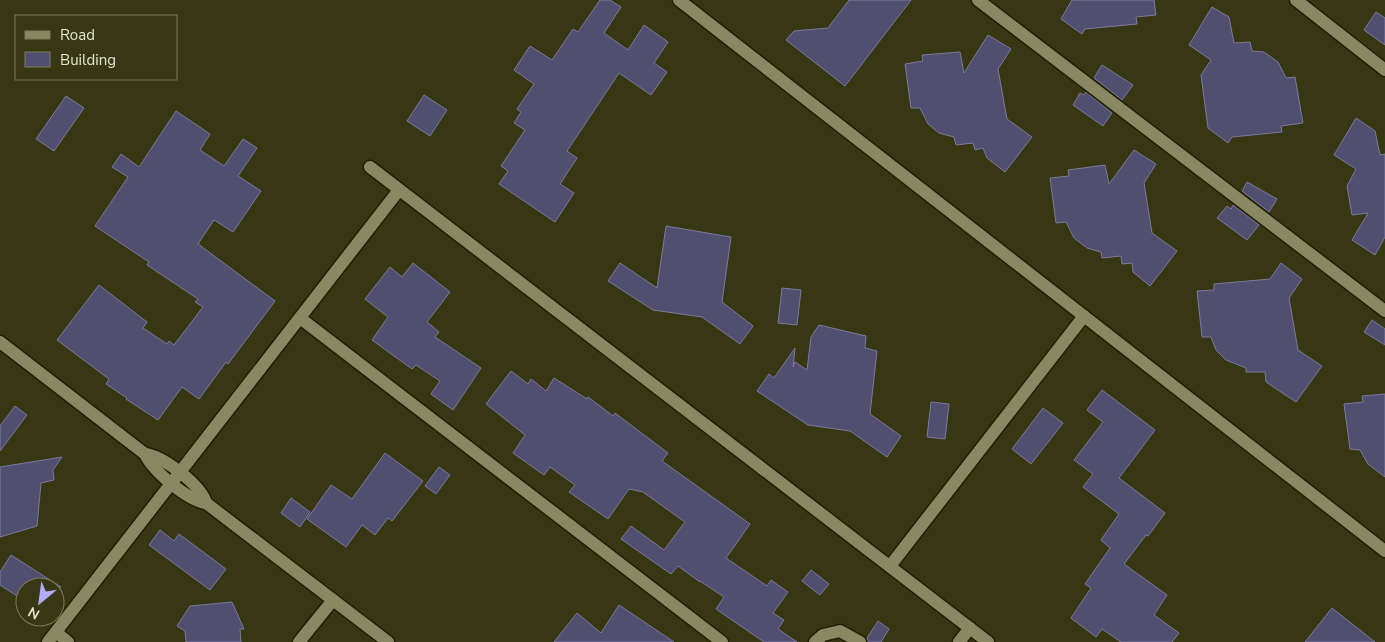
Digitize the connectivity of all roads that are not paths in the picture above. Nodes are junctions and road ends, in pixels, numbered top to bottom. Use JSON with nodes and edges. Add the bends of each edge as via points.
{"nodes":[{"id":1,"x":678,"y":0,"type":"edge"},
{"id":2,"x":978,"y":0,"type":"edge"},
{"id":3,"x":1296,"y":0,"type":"edge"},
{"id":4,"x":1385,"y":70,"type":"edge"},
{"id":5,"x":370,"y":167,"type":"dead end"},
{"id":6,"x":400,"y":190,"type":"junction"},
{"id":7,"x":1385,"y":311,"type":"edge"},
{"id":8,"x":1084,"y":316,"type":"junction"},
{"id":9,"x":300,"y":318,"type":"junction"},
{"id":10,"x":0,"y":342,"type":"edge"},
{"id":11,"x":176,"y":478,"type":"junction"},
{"id":12,"x":1385,"y":551,"type":"edge"},
{"id":13,"x":890,"y":566,"type":"junction"},
{"id":14,"x":333,"y":600,"type":"junction"},
{"id":15,"x":970,"y":628,"type":"junction"},
{"id":16,"x":52,"y":637,"type":"edge"},
{"id":17,"x":68,"y":642,"type":"edge"},
{"id":18,"x":300,"y":642,"type":"edge"},
{"id":19,"x":388,"y":642,"type":"edge"},
{"id":20,"x":722,"y":642,"type":"edge"},
{"id":21,"x":816,"y":642,"type":"edge"},
{"id":22,"x":860,"y":642,"type":"edge"},
{"id":23,"x":959,"y":642,"type":"edge"},
{"id":24,"x":988,"y":642,"type":"edge"}],
"edges":[{"from":1,"to":8,"type":"street"},
{"from":2,"to":7,"type":"street"},
{"from":3,"to":4,"type":"street"},
{"from":5,"to":6,"type":"street"},
{"from":6,"to":9,"type":"street"},
{"from":6,"to":13,"type":"street"},
{"from":8,"to":12,"type":"street"},
{"from":8,"to":13,"type":"street"},
{"from":9,"to":11,"type":"street"},
{"from":9,"to":20,"type":"street"},
{"from":10,"to":11,"type":"street","via":[[145,454],[159,458]]},
{"from":11,"to":14,"type":"street","via":[[200,491],[206,503]]},
{"from":11,"to":16,"type":"street"},
{"from":13,"to":15,"type":"street"},
{"from":14,"to":18,"type":"street"},
{"from":14,"to":19,"type":"street"},
{"from":15,"to":23,"type":"street"},
{"from":15,"to":24,"type":"street"},
{"from":16,"to":17,"type":"street"},
{"from":21,"to":22,"type":"street","via":[[823,635],[840,631]]}]}
